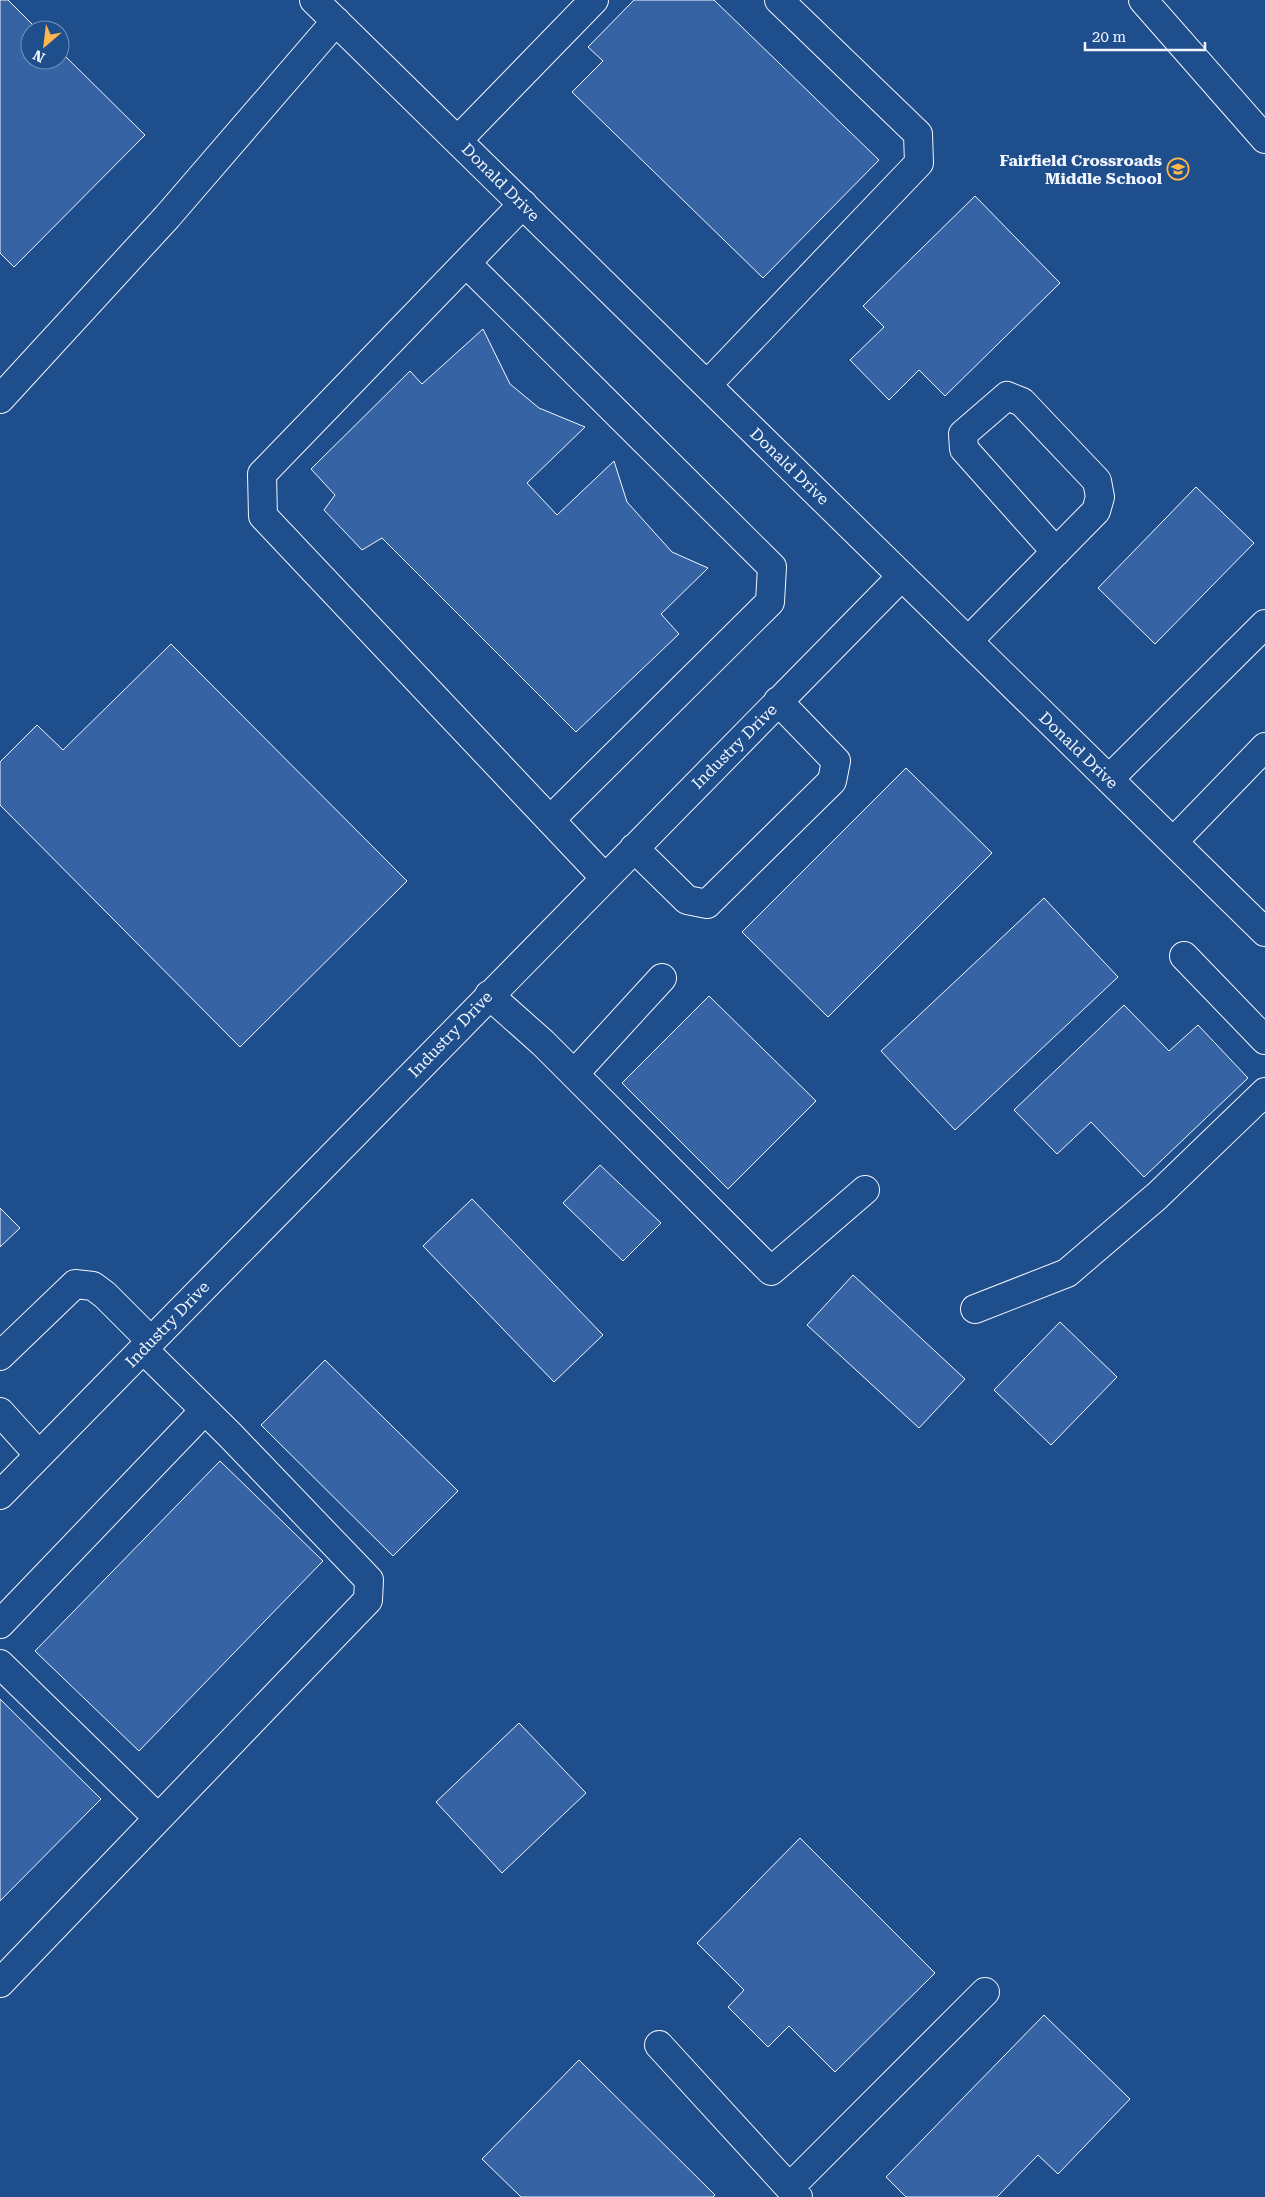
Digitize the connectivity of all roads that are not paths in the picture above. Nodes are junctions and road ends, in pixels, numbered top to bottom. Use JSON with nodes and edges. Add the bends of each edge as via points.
{"nodes":[{"id":1,"x":314,"y":0,"type":"edge"},
{"id":2,"x":594,"y":0,"type":"edge"},
{"id":3,"x":779,"y":0,"type":"edge"},
{"id":4,"x":1143,"y":0,"type":"edge"},
{"id":5,"x":336,"y":21,"type":"junction"},
{"id":6,"x":1265,"y":139,"type":"edge"},
{"id":7,"x":458,"y":140,"type":"junction"},
{"id":8,"x":523,"y":204,"type":"junction"},
{"id":9,"x":466,"y":263,"type":"junction"},
{"id":10,"x":708,"y":385,"type":"junction"},
{"id":11,"x":0,"y":399,"type":"edge"},
{"id":12,"x":1056,"y":552,"type":"junction"},
{"id":13,"x":902,"y":576,"type":"junction"},
{"id":14,"x":1265,"y":624,"type":"edge"},
{"id":15,"x":968,"y":641,"type":"junction"},
{"id":16,"x":778,"y":701,"type":"junction"},
{"id":17,"x":1265,"y":747,"type":"edge"},
{"id":18,"x":1110,"y":779,"type":"junction"},
{"id":19,"x":550,"y":820,"type":"junction"},
{"id":20,"x":1172,"y":842,"type":"junction"},
{"id":21,"x":634,"y":848,"type":"junction"},
{"id":22,"x":604,"y":878,"type":"junction"},
{"id":23,"x":1265,"y":932,"type":"edge"},
{"id":24,"x":1184,"y":956,"type":"dead end"},
{"id":25,"x":662,"y":978,"type":"dead end"},
{"id":26,"x":489,"y":995,"type":"junction"},
{"id":27,"x":1265,"y":1040,"type":"edge"},
{"id":28,"x":574,"y":1074,"type":"junction"},
{"id":29,"x":1265,"y":1092,"type":"edge"},
{"id":30,"x":865,"y":1190,"type":"dead end"},
{"id":31,"x":975,"y":1308,"type":"dead end"},
{"id":32,"x":147,"y":1345,"type":"junction"},
{"id":33,"x":0,"y":1356,"type":"edge"},
{"id":34,"x":205,"y":1410,"type":"junction"},
{"id":35,"x":0,"y":1412,"type":"edge"},
{"id":36,"x":39,"y":1455,"type":"junction"},
{"id":37,"x":0,"y":1495,"type":"edge"},
{"id":38,"x":0,"y":1624,"type":"edge"},
{"id":39,"x":0,"y":1664,"type":"edge"},
{"id":40,"x":158,"y":1818,"type":"junction"},
{"id":41,"x":0,"y":1983,"type":"edge"},
{"id":42,"x":985,"y":1992,"type":"dead end"},
{"id":43,"x":659,"y":2045,"type":"dead end"},
{"id":44,"x":794,"y":2192,"type":"edge"}],
"edges":[{"from":1,"to":5,"type":"street","name":"Donald Drive"},
{"from":2,"to":7,"type":"street"},
{"from":3,"to":10,"type":"street","via":[[918,134],[919,163]]},
{"from":4,"to":6,"type":"street"},
{"from":5,"to":7,"type":"street","name":"Donald Drive"},
{"from":5,"to":11,"type":"street","via":[[167,217]]},
{"from":7,"to":8,"type":"street","name":"Donald Drive"},
{"from":8,"to":9,"type":"street"},
{"from":8,"to":10,"type":"street","name":"Donald Drive"},
{"from":9,"to":19,"type":"street","via":[[262,474],[262,516]]},
{"from":9,"to":19,"type":"street","via":[[772,567],[770,602]]},
{"from":10,"to":13,"type":"street","name":"Donald Drive"},
{"from":12,"to":12,"type":"street","via":[[1096,510],[1100,497],[1097,481],[1022,402],[1006,396],[963,434],[964,449]]},
{"from":12,"to":15,"type":"street"},
{"from":13,"to":15,"type":"street","name":"Donald Drive"},
{"from":13,"to":16,"type":"street","name":"Industry Drive"},
{"from":14,"to":18,"type":"street"},
{"from":15,"to":18,"type":"street","name":"Donald Drive"},
{"from":16,"to":21,"type":"street","name":"Industry Drive"},
{"from":16,"to":21,"type":"street","via":[[836,761],[832,781],[706,904],[687,900]]},
{"from":17,"to":20,"type":"street"},
{"from":18,"to":20,"type":"street","name":"Donald Drive"},
{"from":19,"to":22,"type":"street"},
{"from":20,"to":23,"type":"street","name":"Donald Drive"},
{"from":21,"to":22,"type":"street","name":"Industry Drive"},
{"from":22,"to":26,"type":"street","name":"Industry Drive"},
{"from":24,"to":27,"type":"street"},
{"from":25,"to":28,"type":"street"},
{"from":26,"to":28,"type":"street"},
{"from":26,"to":32,"type":"street","name":"Industry Drive"},
{"from":28,"to":30,"type":"street","via":[[771,1271]]},
{"from":29,"to":31,"type":"street","via":[[1157,1196],[1067,1273]]},
{"from":32,"to":33,"type":"street","via":[[105,1295],[93,1286],[75,1284]]},
{"from":32,"to":34,"type":"street"},
{"from":32,"to":36,"type":"street","name":"Industry Drive"},
{"from":34,"to":38,"type":"street"},
{"from":34,"to":40,"type":"street","via":[[369,1580],[368,1600]]},
{"from":35,"to":36,"type":"street"},
{"from":36,"to":37,"type":"street","name":"Industry Drive"},
{"from":39,"to":40,"type":"street"},
{"from":40,"to":41,"type":"street"},
{"from":42,"to":44,"type":"street"},
{"from":43,"to":44,"type":"street"}]}
